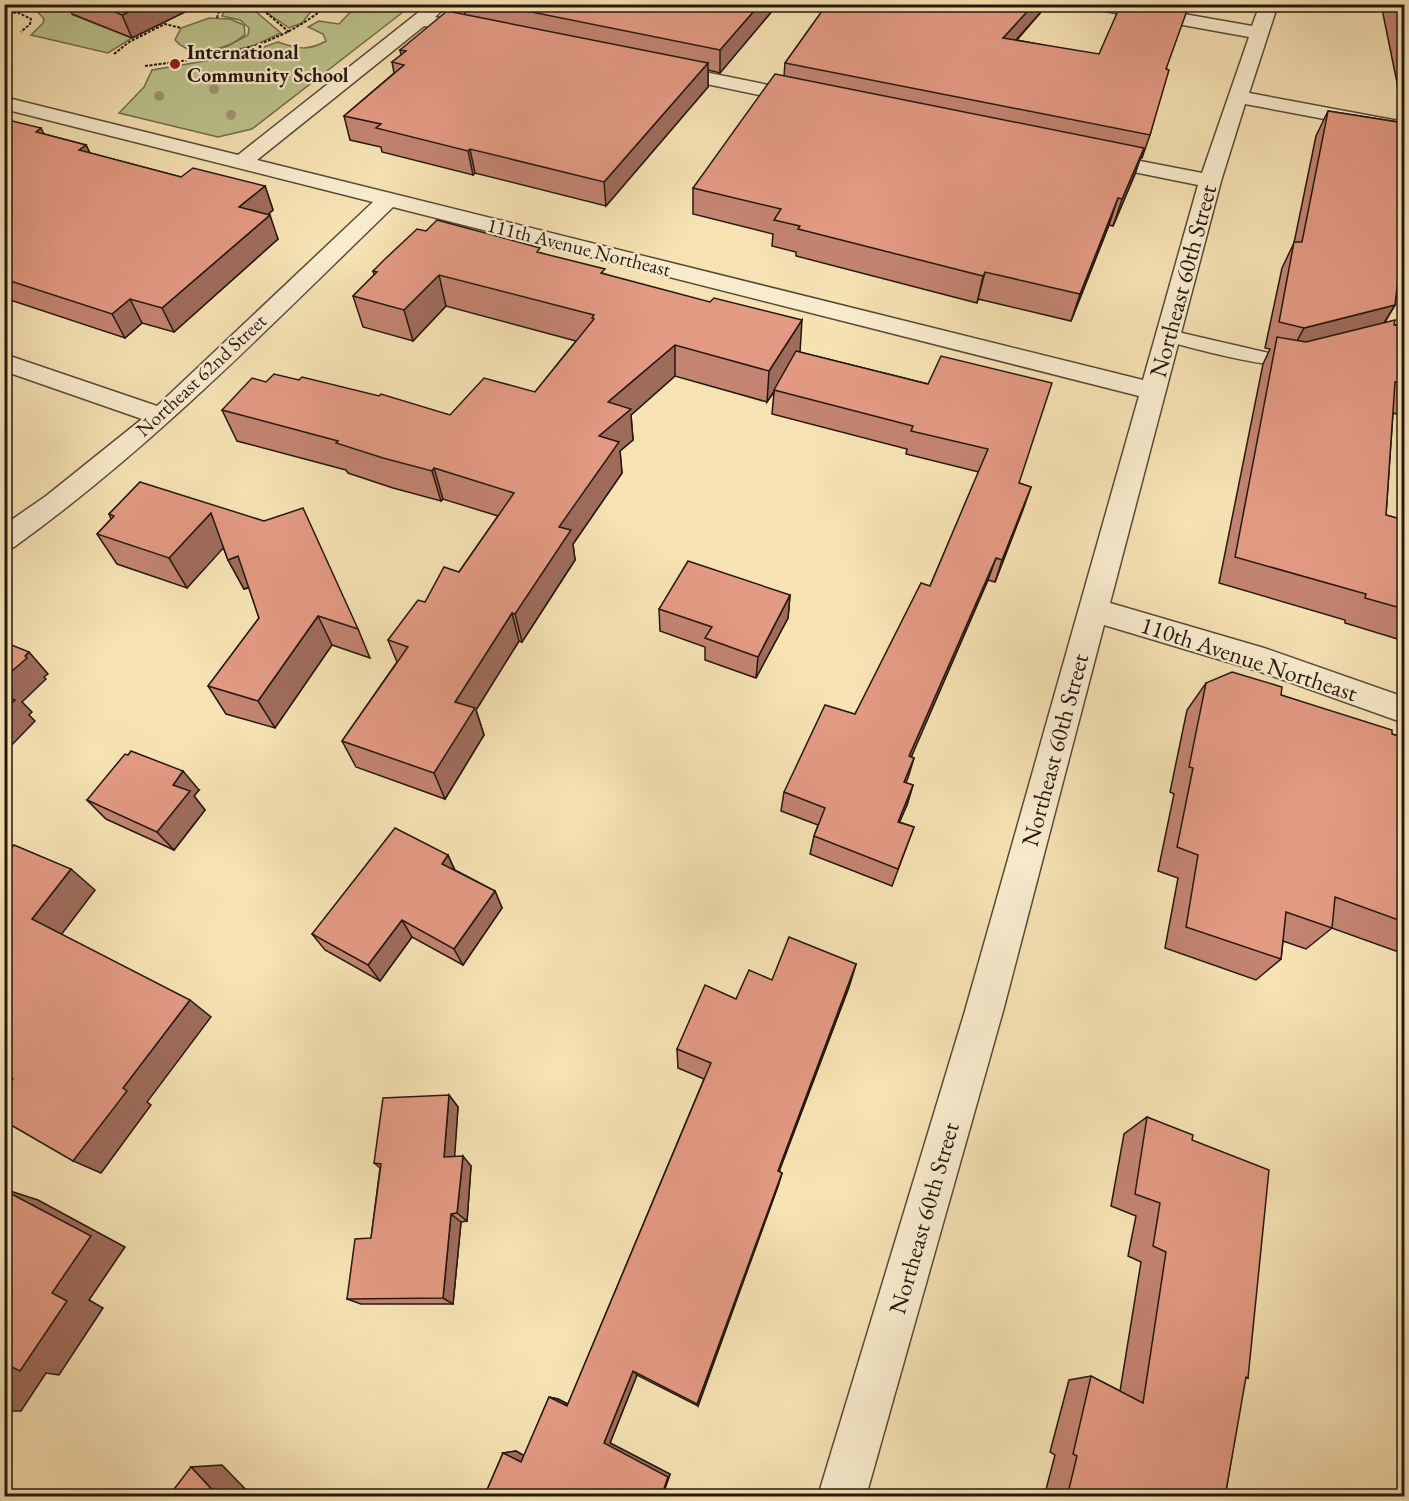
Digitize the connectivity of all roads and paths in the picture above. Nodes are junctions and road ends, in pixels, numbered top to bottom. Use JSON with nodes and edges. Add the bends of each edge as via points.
{"nodes":[{"id":1,"x":17,"y":4,"type":"edge"},
{"id":2,"x":221,"y":4,"type":"edge"},
{"id":3,"x":256,"y":4,"type":"edge"},
{"id":4,"x":329,"y":4,"type":"edge"},
{"id":5,"x":441,"y":4,"type":"edge"},
{"id":6,"x":1094,"y":4,"type":"edge"},
{"id":7,"x":4,"y":11,"type":"edge"},
{"id":8,"x":217,"y":18,"type":"dead end"},
{"id":9,"x":1264,"y":19,"type":"edge"},
{"id":10,"x":422,"y":20,"type":"junction"},
{"id":11,"x":181,"y":28,"type":"dead end"},
{"id":12,"x":21,"y":32,"type":"dead end"},
{"id":13,"x":290,"y":32,"type":"junction"},
{"id":14,"x":497,"y":35,"type":"edge"},
{"id":15,"x":206,"y":50,"type":"dead end"},
{"id":16,"x":114,"y":54,"type":"dead end"},
{"id":17,"x":204,"y":57,"type":"junction"},
{"id":18,"x":145,"y":66,"type":"dead end"},
{"id":19,"x":649,"y":66,"type":"edge"},
{"id":20,"x":1237,"y":97,"type":"junction"},
{"id":21,"x":824,"y":102,"type":"edge"},
{"id":22,"x":4,"y":103,"type":"edge"},
{"id":23,"x":1404,"y":128,"type":"edge"},
{"id":24,"x":1069,"y":153,"type":"edge"},
{"id":25,"x":242,"y":162,"type":"junction"},
{"id":26,"x":1210,"y":181,"type":"junction"},
{"id":27,"x":389,"y":200,"type":"junction"},
{"id":28,"x":1169,"y":336,"type":"junction"},
{"id":29,"x":1312,"y":356,"type":"edge"},
{"id":30,"x":4,"y":362,"type":"edge"},
{"id":31,"x":1153,"y":391,"type":"junction"},
{"id":32,"x":160,"y":416,"type":"junction"},
{"id":33,"x":4,"y":540,"type":"edge"},
{"id":34,"x":1093,"y":610,"type":"junction"},
{"id":35,"x":1404,"y":710,"type":"edge"},
{"id":36,"x":842,"y":1497,"type":"edge"}],
"edges":[{"from":1,"to":7,"type":"path"},
{"from":2,"to":8,"type":"path"},
{"from":3,"to":13,"type":"path"},
{"from":4,"to":13,"type":"path","via":[[311,21]]},
{"from":5,"to":10,"type":"street"},
{"from":6,"to":9,"type":"street"},
{"from":7,"to":12,"type":"path","via":[[31,19]]},
{"from":9,"to":20,"type":"street","name":"Northeast 60th Street"},
{"from":10,"to":14,"type":"street"},
{"from":10,"to":25,"type":"street"},
{"from":11,"to":16,"type":"path","via":[[165,24]]},
{"from":13,"to":17,"type":"path","via":[[240,52]]},
{"from":15,"to":17,"type":"path"},
{"from":17,"to":18,"type":"path"},
{"from":19,"to":21,"type":"street"},
{"from":20,"to":23,"type":"street"},
{"from":20,"to":26,"type":"street","name":"Northeast 60th Street"},
{"from":22,"to":25,"type":"street","name":"111th Avenue Northeast"},
{"from":24,"to":26,"type":"street"},
{"from":25,"to":27,"type":"street","name":"111th Avenue Northeast"},
{"from":26,"to":28,"type":"street","name":"Northeast 60th Street"},
{"from":27,"to":31,"type":"street","name":"111th Avenue Northeast"},
{"from":27,"to":32,"type":"street","name":"Northeast 62nd Street"},
{"from":28,"to":29,"type":"lane","via":[[1273,360],[1290,362]]},
{"from":28,"to":31,"type":"street","name":"Northeast 60th Street"},
{"from":30,"to":32,"type":"street"},
{"from":31,"to":34,"type":"street","name":"Northeast 60th Street"},
{"from":32,"to":33,"type":"street","name":"Northeast 62nd Street","via":[[53,507]]},
{"from":34,"to":35,"type":"street","name":"110th Avenue Northeast","via":[[1264,660]]},
{"from":34,"to":36,"type":"street","name":"Northeast 60th Street","via":[[984,1011]]}]}
